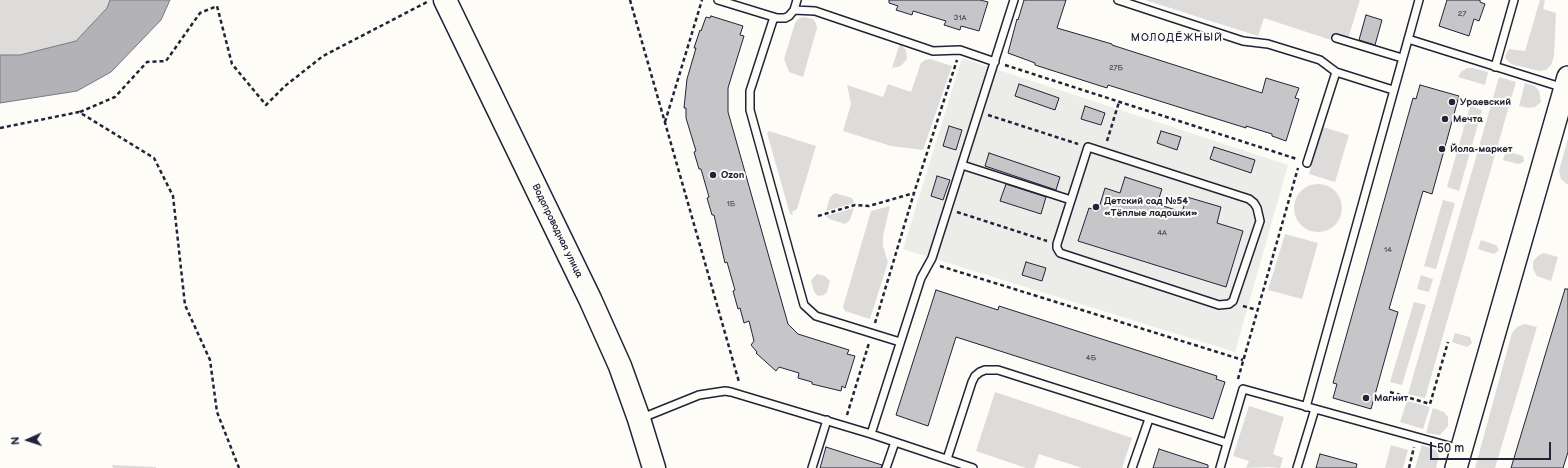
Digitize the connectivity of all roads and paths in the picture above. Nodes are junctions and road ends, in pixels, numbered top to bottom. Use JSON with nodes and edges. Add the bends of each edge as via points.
{"nodes":[{"id":1,"x":432,"y":0,"type":"edge"},
{"id":2,"x":445,"y":0,"type":"edge"},
{"id":3,"x":630,"y":0,"type":"edge"},
{"id":4,"x":702,"y":0,"type":"edge"},
{"id":5,"x":718,"y":0,"type":"edge"},
{"id":6,"x":797,"y":0,"type":"edge"},
{"id":7,"x":1014,"y":0,"type":"edge"},
{"id":8,"x":1118,"y":0,"type":"edge"},
{"id":9,"x":1419,"y":0,"type":"edge"},
{"id":10,"x":1514,"y":0,"type":"edge"},
{"id":11,"x":794,"y":10,"type":"junction"},
{"id":12,"x":774,"y":17,"type":"junction"},
{"id":13,"x":1336,"y":38,"type":"dead end"},
{"id":14,"x":1408,"y":39,"type":"junction"},
{"id":15,"x":960,"y":50,"type":"junction"},
{"id":16,"x":1402,"y":58,"type":"junction"},
{"id":17,"x":995,"y":62,"type":"junction"},
{"id":18,"x":1495,"y":66,"type":"junction"},
{"id":19,"x":1336,"y":72,"type":"junction"},
{"id":20,"x":1566,"y":83,"type":"edge"},
{"id":21,"x":1393,"y":90,"type":"junction"},
{"id":22,"x":1120,"y":102,"type":"junction"},
{"id":23,"x":79,"y":112,"type":"junction"},
{"id":24,"x":979,"y":112,"type":"junction"},
{"id":25,"x":665,"y":122,"type":"junction"},
{"id":26,"x":0,"y":128,"type":"edge"},
{"id":27,"x":1088,"y":147,"type":"junction"},
{"id":28,"x":1104,"y":152,"type":"junction"},
{"id":29,"x":1307,"y":163,"type":"dead end"},
{"id":30,"x":962,"y":165,"type":"junction"},
{"id":31,"x":914,"y":193,"type":"junction"},
{"id":32,"x":1071,"y":200,"type":"junction"},
{"id":33,"x":948,"y":209,"type":"junction"},
{"id":34,"x":818,"y":216,"type":"dead end"},
{"id":35,"x":1057,"y":244,"type":"junction"},
{"id":36,"x":930,"y":263,"type":"junction"},
{"id":37,"x":872,"y":334,"type":"junction"},
{"id":38,"x":900,"y":342,"type":"junction"},
{"id":39,"x":1448,"y":342,"type":"dead end"},
{"id":40,"x":1243,"y":360,"type":"junction"},
{"id":41,"x":1243,"y":389,"type":"junction"},
{"id":42,"x":1390,"y":392,"type":"dead end"},
{"id":43,"x":741,"y":394,"type":"junction"},
{"id":44,"x":1306,"y":407,"type":"junction"},
{"id":45,"x":1315,"y":409,"type":"junction"},
{"id":46,"x":639,"y":419,"type":"junction"},
{"id":47,"x":1149,"y":419,"type":"junction"},
{"id":48,"x":827,"y":420,"type":"junction"},
{"id":49,"x":843,"y":426,"type":"junction"},
{"id":50,"x":871,"y":434,"type":"junction"},
{"id":51,"x":1417,"y":437,"type":"junction"},
{"id":52,"x":895,"y":442,"type":"junction"},
{"id":53,"x":1227,"y":443,"type":"junction"},
{"id":54,"x":947,"y":459,"type":"junction"},
{"id":55,"x":1459,"y":459,"type":"edge"},
{"id":56,"x":239,"y":468,"type":"edge"},
{"id":57,"x":654,"y":468,"type":"edge"},
{"id":58,"x":812,"y":468,"type":"edge"},
{"id":59,"x":886,"y":468,"type":"edge"},
{"id":60,"x":973,"y":468,"type":"edge"},
{"id":61,"x":1132,"y":468,"type":"edge"},
{"id":62,"x":1220,"y":468,"type":"edge"},
{"id":63,"x":1297,"y":468,"type":"edge"},
{"id":64,"x":1409,"y":468,"type":"edge"}],
"edges":[{"from":1,"to":23,"type":"path","via":[[323,56],[285,86],[266,105],[232,64],[217,6],[200,13],[166,61],[147,62],[114,97]]},
{"from":2,"to":46,"type":"main road","name":"Водопроводная улица","via":[[590,299],[620,366]]},
{"from":3,"to":25,"type":"path"},
{"from":4,"to":25,"type":"path"},
{"from":5,"to":12,"type":"lane"},
{"from":6,"to":11,"type":"lane"},
{"from":7,"to":17,"type":"lane"},
{"from":8,"to":19,"type":"lane","via":[[1243,41],[1268,44],[1320,60]]},
{"from":9,"to":14,"type":"lane"},
{"from":10,"to":18,"type":"lane"},
{"from":11,"to":12,"type":"lane","via":[[785,18]]},
{"from":11,"to":15,"type":"lane","via":[[815,11],[933,51]]},
{"from":12,"to":37,"type":"lane","via":[[750,91],[750,110],[804,305],[816,316]]},
{"from":13,"to":16,"type":"lane"},
{"from":14,"to":16,"type":"lane"},
{"from":14,"to":18,"type":"lane"},
{"from":15,"to":17,"type":"lane"},
{"from":15,"to":31,"type":"path"},
{"from":16,"to":21,"type":"lane"},
{"from":17,"to":22,"type":"path"},
{"from":17,"to":24,"type":"lane"},
{"from":18,"to":20,"type":"lane"},
{"from":19,"to":21,"type":"lane"},
{"from":19,"to":29,"type":"lane"},
{"from":20,"to":55,"type":"main road"},
{"from":21,"to":44,"type":"lane"},
{"from":22,"to":28,"type":"path"},
{"from":22,"to":40,"type":"path","via":[[1300,160]]},
{"from":23,"to":26,"type":"path"},
{"from":23,"to":56,"type":"path","via":[[154,158],[173,196],[185,306],[210,360],[217,412]]},
{"from":24,"to":27,"type":"path"},
{"from":24,"to":30,"type":"lane"},
{"from":25,"to":43,"type":"path"},
{"from":27,"to":28,"type":"lane"},
{"from":27,"to":32,"type":"lane"},
{"from":28,"to":35,"type":"lane","via":[[1249,199],[1254,203],[1260,221],[1235,296],[1229,304],[1220,305],[1062,254],[1058,251]]},
{"from":30,"to":32,"type":"lane"},
{"from":30,"to":33,"type":"lane"},
{"from":31,"to":34,"type":"path","via":[[869,206],[854,206]]},
{"from":31,"to":37,"type":"path"},
{"from":32,"to":35,"type":"lane"},
{"from":33,"to":35,"type":"path"},
{"from":33,"to":36,"type":"lane"},
{"from":36,"to":38,"type":"lane","via":[[921,278]]},
{"from":36,"to":40,"type":"path"},
{"from":37,"to":38,"type":"lane"},
{"from":37,"to":49,"type":"path"},
{"from":38,"to":50,"type":"lane"},
{"from":39,"to":42,"type":"path","via":[[1430,404]]},
{"from":40,"to":41,"type":"path","via":[[1238,381]]},
{"from":41,"to":44,"type":"lane"},
{"from":41,"to":53,"type":"lane"},
{"from":43,"to":46,"type":"lane","via":[[725,391],[699,395]]},
{"from":43,"to":48,"type":"lane"},
{"from":44,"to":45,"type":"lane"},
{"from":45,"to":51,"type":"lane"},
{"from":45,"to":63,"type":"lane"},
{"from":46,"to":57,"type":"main road","name":"Водопроводная улица"},
{"from":47,"to":53,"type":"lane"},
{"from":47,"to":54,"type":"lane","via":[[998,370],[985,370],[975,376],[972,382]]},
{"from":47,"to":61,"type":"lane"},
{"from":48,"to":49,"type":"lane"},
{"from":48,"to":58,"type":"lane"},
{"from":49,"to":50,"type":"lane"},
{"from":50,"to":52,"type":"lane"},
{"from":51,"to":55,"type":"lane"},
{"from":51,"to":64,"type":"path"},
{"from":52,"to":54,"type":"lane"},
{"from":52,"to":59,"type":"lane"},
{"from":53,"to":62,"type":"lane"},
{"from":54,"to":60,"type":"lane"}]}
